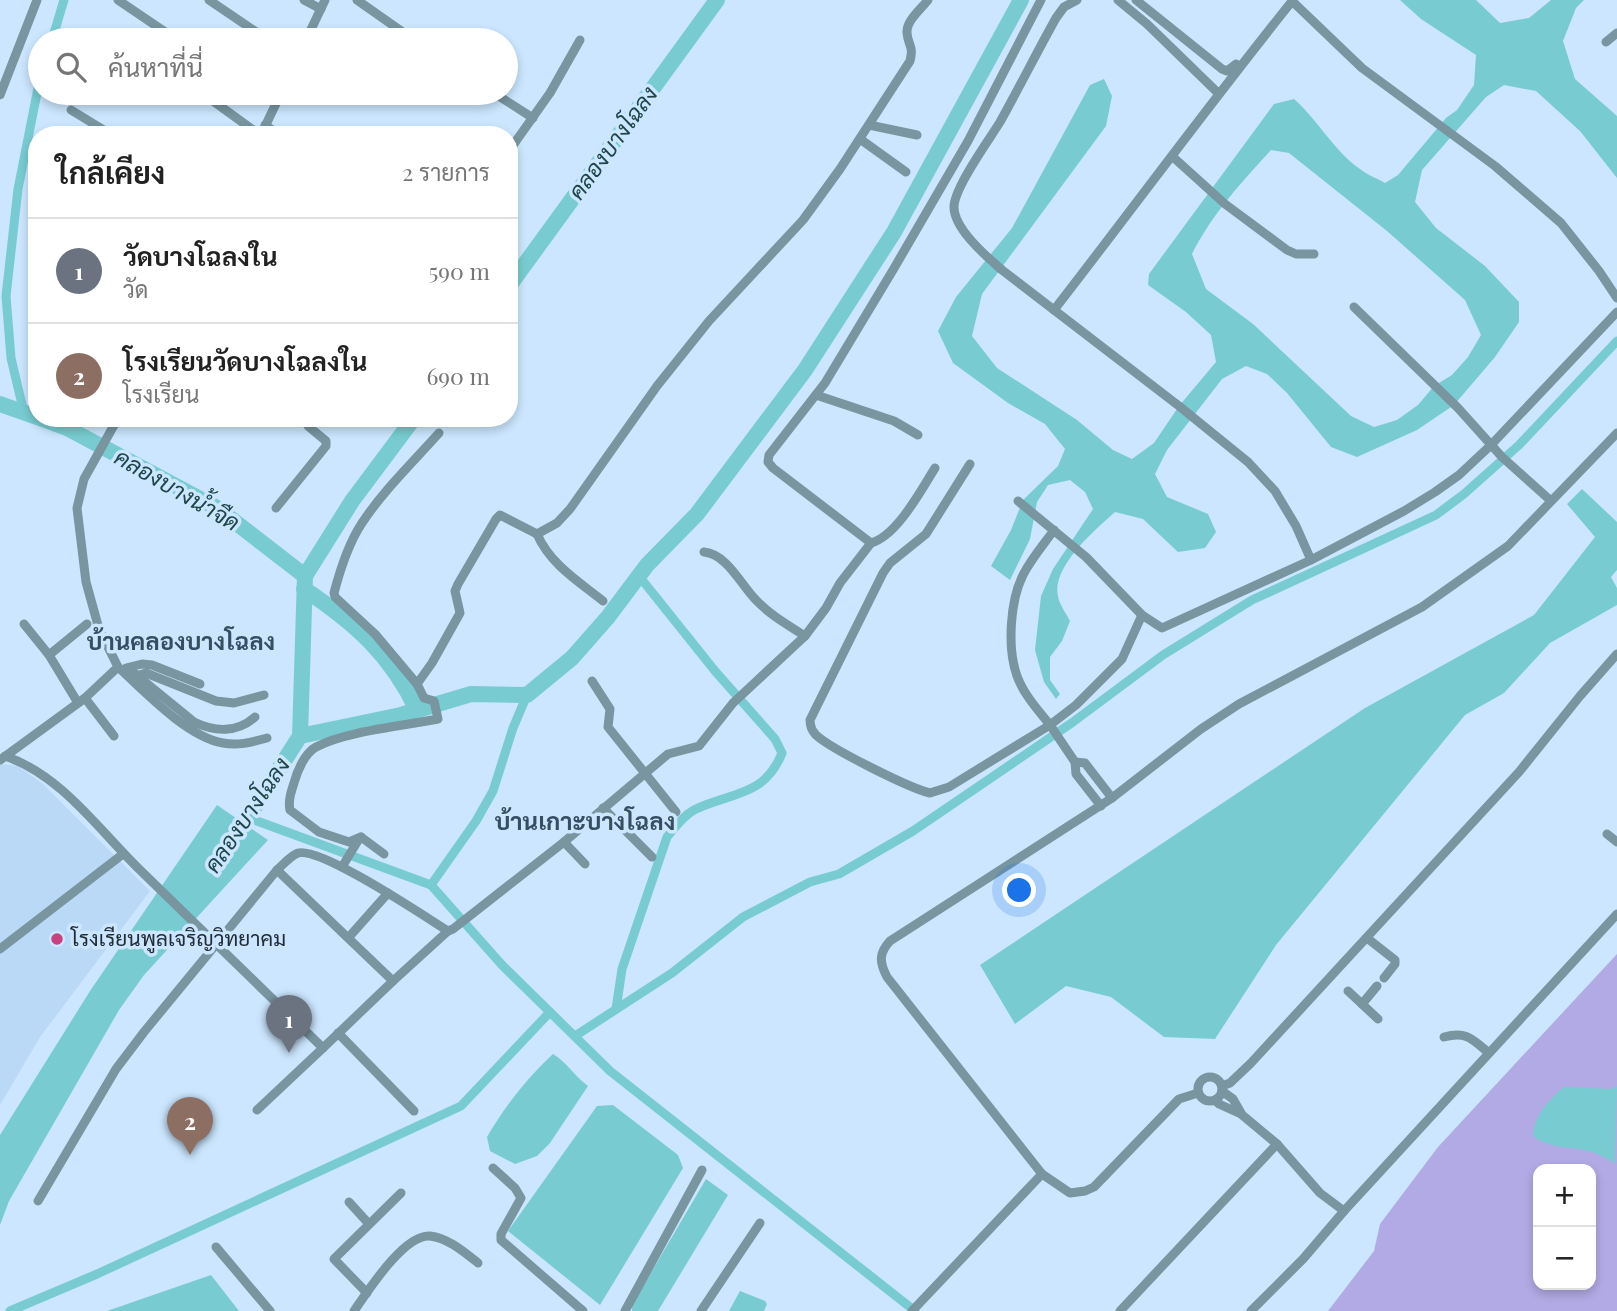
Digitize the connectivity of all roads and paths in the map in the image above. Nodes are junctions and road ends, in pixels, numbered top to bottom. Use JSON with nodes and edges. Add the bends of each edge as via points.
{"nodes":[{"id":1,"x":37,"y":0,"type":"edge"},
{"id":2,"x":117,"y":0,"type":"edge"},
{"id":3,"x":209,"y":0,"type":"edge"},
{"id":4,"x":303,"y":0,"type":"edge"},
{"id":5,"x":357,"y":0,"type":"edge"},
{"id":6,"x":928,"y":0,"type":"edge"},
{"id":7,"x":1041,"y":0,"type":"edge"},
{"id":8,"x":1077,"y":0,"type":"edge"},
{"id":9,"x":1118,"y":0,"type":"edge"},
{"id":10,"x":1136,"y":0,"type":"edge"},
{"id":11,"x":1285,"y":0,"type":"edge"},
{"id":12,"x":1292,"y":0,"type":"edge"},
{"id":13,"x":323,"y":4,"type":"edge"},
{"id":14,"x":159,"y":28,"type":"edge"},
{"id":15,"x":250,"y":28,"type":"edge"},
{"id":16,"x":312,"y":28,"type":"edge"},
{"id":17,"x":397,"y":28,"type":"edge"},
{"id":18,"x":1617,"y":33,"type":"edge"},
{"id":19,"x":580,"y":40,"type":"dead end"},
{"id":20,"x":1606,"y":42,"type":"dead end"},
{"id":21,"x":1218,"y":93,"type":"junction"},
{"id":22,"x":0,"y":95,"type":"edge"},
{"id":23,"x":220,"y":105,"type":"edge"},
{"id":24,"x":275,"y":105,"type":"edge"},
{"id":25,"x":513,"y":105,"type":"edge"},
{"id":26,"x":71,"y":110,"type":"dead end"},
{"id":27,"x":533,"y":118,"type":"junction"},
{"id":28,"x":869,"y":125,"type":"junction"},
{"id":29,"x":97,"y":126,"type":"edge"},
{"id":30,"x":253,"y":126,"type":"edge"},
{"id":31,"x":265,"y":126,"type":"edge"},
{"id":32,"x":917,"y":135,"type":"dead end"},
{"id":33,"x":518,"y":139,"type":"edge"},
{"id":34,"x":860,"y":139,"type":"junction"},
{"id":35,"x":1173,"y":157,"type":"junction"},
{"id":36,"x":906,"y":172,"type":"dead end"},
{"id":37,"x":1314,"y":254,"type":"dead end"},
{"id":38,"x":1617,"y":298,"type":"edge"},
{"id":39,"x":1354,"y":307,"type":"dead end"},
{"id":40,"x":1054,"y":310,"type":"junction"},
{"id":41,"x":1617,"y":312,"type":"edge"},
{"id":42,"x":816,"y":395,"type":"junction"},
{"id":43,"x":113,"y":427,"type":"edge"},
{"id":44,"x":309,"y":427,"type":"edge"},
{"id":45,"x":439,"y":433,"type":"dead end"},
{"id":46,"x":1617,"y":433,"type":"edge"},
{"id":47,"x":918,"y":435,"type":"dead end"},
{"id":48,"x":1491,"y":445,"type":"junction"},
{"id":49,"x":970,"y":464,"type":"dead end"},
{"id":50,"x":935,"y":468,"type":"dead end"},
{"id":51,"x":1550,"y":500,"type":"junction"},
{"id":52,"x":1018,"y":501,"type":"dead end"},
{"id":53,"x":276,"y":508,"type":"dead end"},
{"id":54,"x":1054,"y":530,"type":"junction"},
{"id":55,"x":537,"y":534,"type":"junction"},
{"id":56,"x":871,"y":543,"type":"junction"},
{"id":57,"x":704,"y":552,"type":"dead end"},
{"id":58,"x":1311,"y":560,"type":"junction"},
{"id":59,"x":603,"y":601,"type":"dead end"},
{"id":60,"x":1142,"y":615,"type":"junction"},
{"id":61,"x":24,"y":624,"type":"dead end"},
{"id":62,"x":87,"y":624,"type":"dead end"},
{"id":63,"x":805,"y":636,"type":"junction"},
{"id":64,"x":1617,"y":654,"type":"edge"},
{"id":65,"x":49,"y":655,"type":"junction"},
{"id":66,"x":118,"y":667,"type":"junction"},
{"id":67,"x":133,"y":672,"type":"junction"},
{"id":68,"x":592,"y":681,"type":"dead end"},
{"id":69,"x":200,"y":684,"type":"dead end"},
{"id":70,"x":416,"y":684,"type":"junction"},
{"id":71,"x":264,"y":695,"type":"dead end"},
{"id":72,"x":82,"y":700,"type":"junction"},
{"id":73,"x":256,"y":716,"type":"dead end"},
{"id":74,"x":1053,"y":728,"type":"junction"},
{"id":75,"x":114,"y":736,"type":"dead end"},
{"id":76,"x":267,"y":738,"type":"dead end"},
{"id":77,"x":3,"y":758,"type":"edge"},
{"id":78,"x":1075,"y":762,"type":"junction"},
{"id":79,"x":645,"y":772,"type":"junction"},
{"id":80,"x":1112,"y":798,"type":"junction"},
{"id":81,"x":1101,"y":806,"type":"junction"},
{"id":82,"x":603,"y":808,"type":"junction"},
{"id":83,"x":676,"y":812,"type":"dead end"},
{"id":84,"x":1607,"y":834,"type":"dead end"},
{"id":85,"x":360,"y":838,"type":"junction"},
{"id":86,"x":564,"y":842,"type":"junction"},
{"id":87,"x":1617,"y":842,"type":"edge"},
{"id":88,"x":123,"y":854,"type":"junction"},
{"id":89,"x":384,"y":854,"type":"dead end"},
{"id":90,"x":652,"y":856,"type":"dead end"},
{"id":91,"x":585,"y":864,"type":"dead end"},
{"id":92,"x":342,"y":867,"type":"junction"},
{"id":93,"x":277,"y":870,"type":"junction"},
{"id":94,"x":388,"y":893,"type":"junction"},
{"id":95,"x":1617,"y":914,"type":"edge"},
{"id":96,"x":450,"y":930,"type":"junction"},
{"id":97,"x":349,"y":937,"type":"junction"},
{"id":98,"x":1367,"y":938,"type":"junction"},
{"id":99,"x":216,"y":945,"type":"junction"},
{"id":100,"x":0,"y":949,"type":"edge"},
{"id":101,"x":1384,"y":978,"type":"dead end"},
{"id":102,"x":393,"y":981,"type":"junction"},
{"id":103,"x":1377,"y":986,"type":"dead end"},
{"id":104,"x":1348,"y":991,"type":"dead end"},
{"id":105,"x":1362,"y":1004,"type":"junction"},
{"id":106,"x":1378,"y":1019,"type":"dead end"},
{"id":107,"x":338,"y":1033,"type":"junction"},
{"id":108,"x":1444,"y":1037,"type":"dead end"},
{"id":109,"x":323,"y":1048,"type":"junction"},
{"id":110,"x":1489,"y":1053,"type":"junction"},
{"id":111,"x":1222,"y":1088,"type":"junction"},
{"id":112,"x":1198,"y":1093,"type":"junction"},
{"id":113,"x":1215,"y":1100,"type":"junction"},
{"id":114,"x":257,"y":1110,"type":"dead end"},
{"id":115,"x":414,"y":1111,"type":"dead end"},
{"id":116,"x":1241,"y":1114,"type":"junction"},
{"id":117,"x":1277,"y":1144,"type":"junction"},
{"id":118,"x":493,"y":1168,"type":"dead end"},
{"id":119,"x":702,"y":1170,"type":"dead end"},
{"id":120,"x":1042,"y":1174,"type":"junction"},
{"id":121,"x":401,"y":1194,"type":"dead end"},
{"id":122,"x":38,"y":1201,"type":"dead end"},
{"id":123,"x":349,"y":1202,"type":"dead end"},
{"id":124,"x":1344,"y":1211,"type":"junction"},
{"id":125,"x":760,"y":1223,"type":"dead end"},
{"id":126,"x":369,"y":1224,"type":"junction"},
{"id":127,"x":216,"y":1247,"type":"dead end"},
{"id":128,"x":478,"y":1263,"type":"dead end"},
{"id":129,"x":367,"y":1293,"type":"junction"},
{"id":130,"x":270,"y":1311,"type":"edge"},
{"id":131,"x":354,"y":1311,"type":"edge"},
{"id":132,"x":583,"y":1311,"type":"edge"},
{"id":133,"x":625,"y":1311,"type":"edge"},
{"id":134,"x":701,"y":1311,"type":"edge"},
{"id":135,"x":912,"y":1311,"type":"edge"},
{"id":136,"x":1120,"y":1311,"type":"edge"},
{"id":137,"x":1251,"y":1311,"type":"edge"}],
"edges":[{"from":1,"to":22,"type":"street"},
{"from":2,"to":14,"type":"street"},
{"from":3,"to":15,"type":"street"},
{"from":4,"to":13,"type":"street"},
{"from":5,"to":17,"type":"street"},
{"from":6,"to":28,"type":"street","via":[[908,27],[910,61]]},
{"from":7,"to":42,"type":"street","via":[[968,141]]},
{"from":8,"to":40,"type":"street","via":[[1056,18],[954,208],[958,224],[987,257]]},
{"from":9,"to":21,"type":"street"},
{"from":10,"to":11,"type":"street","via":[[1227,71]]},
{"from":12,"to":21,"type":"street"},
{"from":12,"to":38,"type":"street","via":[[1362,68],[1495,166],[1561,223]]},
{"from":13,"to":16,"type":"street"},
{"from":18,"to":20,"type":"street"},
{"from":19,"to":27,"type":"street"},
{"from":21,"to":35,"type":"street"},
{"from":23,"to":30,"type":"street"},
{"from":24,"to":31,"type":"street"},
{"from":25,"to":27,"type":"street"},
{"from":26,"to":29,"type":"street"},
{"from":27,"to":33,"type":"street"},
{"from":28,"to":32,"type":"street"},
{"from":28,"to":34,"type":"street"},
{"from":34,"to":36,"type":"street"},
{"from":34,"to":55,"type":"street","via":[[803,220],[709,321],[657,386],[570,509],[558,523]]},
{"from":35,"to":37,"type":"street","via":[[1225,204],[1291,253]]},
{"from":35,"to":40,"type":"street"},
{"from":39,"to":48,"type":"street"},
{"from":40,"to":58,"type":"street","via":[[1248,462],[1275,491]]},
{"from":41,"to":48,"type":"street"},
{"from":42,"to":47,"type":"street","via":[[894,421]]},
{"from":42,"to":56,"type":"street","via":[[768,462]]},
{"from":43,"to":66,"type":"street","via":[[84,479],[77,508],[86,582],[99,629]]},
{"from":44,"to":53,"type":"street","via":[[326,446]]},
{"from":45,"to":70,"type":"street","via":[[360,525],[334,593]]},
{"from":46,"to":51,"type":"street"},
{"from":48,"to":51,"type":"street"},
{"from":48,"to":58,"type":"street","via":[[1435,492]]},
{"from":49,"to":74,"type":"street","via":[[926,534],[886,567],[810,720],[811,729],[839,750],[930,793],[949,787]]},
{"from":50,"to":56,"type":"street","via":[[892,530]]},
{"from":51,"to":80,"type":"street","via":[[1508,546],[1430,601],[1239,704]]},
{"from":52,"to":54,"type":"street"},
{"from":54,"to":60,"type":"street"},
{"from":54,"to":74,"type":"street","via":[[1023,575],[1012,609],[1016,674]]},
{"from":55,"to":59,"type":"street","via":[[544,551]]},
{"from":55,"to":70,"type":"street","via":[[500,515],[496,519],[455,591],[460,613]]},
{"from":56,"to":63,"type":"street"},
{"from":57,"to":63,"type":"street","via":[[716,555],[755,600]]},
{"from":58,"to":60,"type":"street","via":[[1167,627]]},
{"from":60,"to":74,"type":"street","via":[[1122,659]]},
{"from":61,"to":65,"type":"street"},
{"from":62,"to":65,"type":"street"},
{"from":63,"to":79,"type":"street","via":[[733,703],[699,746],[668,754]]},
{"from":64,"to":98,"type":"street","via":[[1519,772]]},
{"from":65,"to":72,"type":"street"},
{"from":66,"to":67,"type":"street"},
{"from":66,"to":72,"type":"street"},
{"from":66,"to":76,"type":"street","via":[[175,717],[211,740],[240,744]]},
{"from":67,"to":69,"type":"street","via":[[142,664],[152,665]]},
{"from":67,"to":71,"type":"street","via":[[216,701],[234,703]]},
{"from":67,"to":73,"type":"street","via":[[194,722],[215,731],[245,725]]},
{"from":68,"to":79,"type":"street","via":[[610,709],[608,727]]},
{"from":70,"to":85,"type":"street","via":[[424,698],[434,701],[438,719],[347,736],[315,747],[295,780],[290,810],[319,832],[349,842]]},
{"from":72,"to":75,"type":"street"},
{"from":72,"to":77,"type":"street"},
{"from":74,"to":78,"type":"street"},
{"from":77,"to":88,"type":"street","via":[[26,763],[65,793]]},
{"from":78,"to":80,"type":"street","via":[[1085,763]]},
{"from":78,"to":81,"type":"street","via":[[1076,774]]},
{"from":79,"to":82,"type":"street"},
{"from":79,"to":83,"type":"street"},
{"from":80,"to":81,"type":"street"},
{"from":81,"to":120,"type":"street","via":[[891,941],[881,954],[887,977]]},
{"from":82,"to":86,"type":"street"},
{"from":82,"to":90,"type":"street"},
{"from":84,"to":87,"type":"street"},
{"from":85,"to":89,"type":"street"},
{"from":85,"to":92,"type":"street"},
{"from":86,"to":91,"type":"street"},
{"from":86,"to":96,"type":"street"},
{"from":88,"to":99,"type":"street"},
{"from":88,"to":100,"type":"street"},
{"from":92,"to":93,"type":"street","via":[[302,853]]},
{"from":92,"to":94,"type":"street"},
{"from":93,"to":97,"type":"street"},
{"from":93,"to":99,"type":"street"},
{"from":94,"to":96,"type":"street"},
{"from":94,"to":97,"type":"street"},
{"from":95,"to":110,"type":"street"},
{"from":96,"to":102,"type":"street"},
{"from":97,"to":102,"type":"street"},
{"from":98,"to":101,"type":"street","via":[[1395,960]]},
{"from":98,"to":111,"type":"street"},
{"from":99,"to":109,"type":"street"},
{"from":99,"to":122,"type":"street","via":[[116,1069]]},
{"from":102,"to":107,"type":"street"},
{"from":103,"to":105,"type":"street"},
{"from":104,"to":105,"type":"street"},
{"from":105,"to":106,"type":"street"},
{"from":107,"to":109,"type":"street"},
{"from":107,"to":115,"type":"street"},
{"from":108,"to":110,"type":"street","via":[[1467,1035]]},
{"from":109,"to":114,"type":"street"},
{"from":110,"to":124,"type":"street"},
{"from":111,"to":112,"type":"street","via":[[1214,1077],[1207,1077],[1198,1084]]},
{"from":111,"to":113,"type":"street"},
{"from":111,"to":116,"type":"street"},
{"from":112,"to":113,"type":"street","via":[[1206,1101]]},
{"from":112,"to":120,"type":"street","via":[[1179,1099],[1094,1187],[1070,1192]]},
{"from":113,"to":116,"type":"street"},
{"from":116,"to":117,"type":"street"},
{"from":117,"to":124,"type":"street","via":[[1320,1193]]},
{"from":117,"to":136,"type":"street"},
{"from":118,"to":132,"type":"street","via":[[521,1198],[501,1240]]},
{"from":119,"to":133,"type":"street"},
{"from":120,"to":135,"type":"street"},
{"from":121,"to":126,"type":"street"},
{"from":123,"to":126,"type":"street"},
{"from":124,"to":137,"type":"street"},
{"from":125,"to":134,"type":"street"},
{"from":126,"to":129,"type":"street","via":[[334,1259]]},
{"from":127,"to":130,"type":"street"},
{"from":128,"to":129,"type":"street","via":[[444,1240],[417,1237]]},
{"from":129,"to":131,"type":"street"}]}
